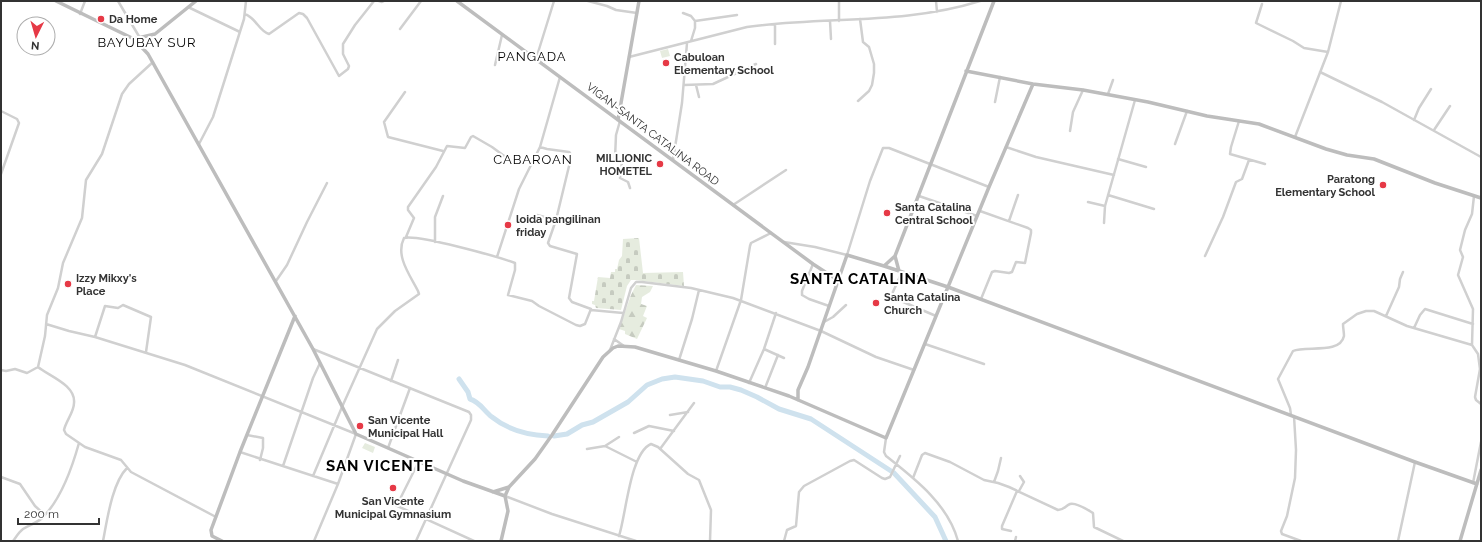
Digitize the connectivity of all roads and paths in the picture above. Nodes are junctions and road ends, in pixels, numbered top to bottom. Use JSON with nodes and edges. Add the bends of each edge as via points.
{"nodes":[{"id":1,"x":56,"y":1,"type":"edge"},
{"id":2,"x":85,"y":1,"type":"edge"},
{"id":3,"x":118,"y":1,"type":"edge"},
{"id":4,"x":196,"y":1,"type":"edge"},
{"id":5,"x":246,"y":1,"type":"edge"},
{"id":6,"x":374,"y":1,"type":"edge"},
{"id":7,"x":379,"y":1,"type":"edge"},
{"id":8,"x":384,"y":1,"type":"edge"},
{"id":9,"x":421,"y":1,"type":"edge"},
{"id":10,"x":457,"y":1,"type":"edge"},
{"id":11,"x":554,"y":1,"type":"edge"},
{"id":12,"x":588,"y":1,"type":"edge"},
{"id":13,"x":639,"y":1,"type":"edge"},
{"id":14,"x":839,"y":1,"type":"edge"},
{"id":15,"x":936,"y":1,"type":"edge"},
{"id":16,"x":980,"y":1,"type":"edge"},
{"id":17,"x":994,"y":1,"type":"edge"},
{"id":18,"x":1341,"y":1,"type":"edge"},
{"id":19,"x":1262,"y":4,"type":"dead end"},
{"id":20,"x":188,"y":7,"type":"junction"},
{"id":21,"x":937,"y":12,"type":"junction"},
{"id":22,"x":637,"y":13,"type":"junction"},
{"id":23,"x":683,"y":13,"type":"dead end"},
{"id":24,"x":80,"y":14,"type":"junction"},
{"id":25,"x":245,"y":14,"type":"junction"},
{"id":26,"x":737,"y":15,"type":"dead end"},
{"id":27,"x":860,"y":19,"type":"junction"},
{"id":28,"x":695,"y":21,"type":"junction"},
{"id":29,"x":830,"y":21,"type":"junction"},
{"id":30,"x":839,"y":21,"type":"junction"},
{"id":31,"x":775,"y":24,"type":"junction"},
{"id":32,"x":400,"y":29,"type":"dead end"},
{"id":33,"x":240,"y":32,"type":"junction"},
{"id":34,"x":502,"y":34,"type":"junction"},
{"id":35,"x":140,"y":38,"type":"junction"},
{"id":36,"x":831,"y":39,"type":"dead end"},
{"id":37,"x":134,"y":40,"type":"junction"},
{"id":38,"x":691,"y":41,"type":"junction"},
{"id":39,"x":687,"y":43,"type":"junction"},
{"id":40,"x":775,"y":44,"type":"dead end"},
{"id":41,"x":1328,"y":52,"type":"junction"},
{"id":42,"x":629,"y":58,"type":"junction"},
{"id":43,"x":536,"y":59,"type":"junction"},
{"id":44,"x":153,"y":61,"type":"junction"},
{"id":45,"x":756,"y":64,"type":"dead end"},
{"id":46,"x":494,"y":65,"type":"dead end"},
{"id":47,"x":966,"y":71,"type":"junction"},
{"id":48,"x":1320,"y":72,"type":"junction"},
{"id":49,"x":561,"y":77,"type":"junction"},
{"id":50,"x":1000,"y":77,"type":"junction"},
{"id":51,"x":1114,"y":80,"type":"dead end"},
{"id":52,"x":1033,"y":84,"type":"junction"},
{"id":53,"x":684,"y":85,"type":"junction"},
{"id":54,"x":696,"y":85,"type":"junction"},
{"id":55,"x":1431,"y":89,"type":"dead end"},
{"id":56,"x":1082,"y":90,"type":"junction"},
{"id":57,"x":405,"y":92,"type":"dead end"},
{"id":58,"x":1108,"y":95,"type":"junction"},
{"id":59,"x":699,"y":97,"type":"dead end"},
{"id":60,"x":1135,"y":100,"type":"junction"},
{"id":61,"x":858,"y":101,"type":"dead end"},
{"id":62,"x":995,"y":102,"type":"dead end"},
{"id":63,"x":1450,"y":106,"type":"dead end"},
{"id":64,"x":1,"y":111,"type":"edge"},
{"id":65,"x":1187,"y":111,"type":"junction"},
{"id":66,"x":619,"y":120,"type":"junction"},
{"id":67,"x":1240,"y":120,"type":"junction"},
{"id":68,"x":1414,"y":120,"type":"junction"},
{"id":69,"x":1434,"y":130,"type":"junction"},
{"id":70,"x":1070,"y":131,"type":"dead end"},
{"id":71,"x":1296,"y":137,"type":"junction"},
{"id":72,"x":199,"y":144,"type":"junction"},
{"id":73,"x":1175,"y":144,"type":"dead end"},
{"id":74,"x":540,"y":147,"type":"junction"},
{"id":75,"x":1006,"y":147,"type":"junction"},
{"id":76,"x":443,"y":151,"type":"junction"},
{"id":77,"x":1481,"y":157,"type":"edge"},
{"id":78,"x":507,"y":158,"type":"dead end"},
{"id":79,"x":1118,"y":159,"type":"junction"},
{"id":80,"x":673,"y":160,"type":"junction"},
{"id":81,"x":1249,"y":160,"type":"junction"},
{"id":82,"x":931,"y":164,"type":"junction"},
{"id":83,"x":1265,"y":164,"type":"dead end"},
{"id":84,"x":1146,"y":167,"type":"dead end"},
{"id":85,"x":786,"y":170,"type":"dead end"},
{"id":86,"x":1,"y":174,"type":"edge"},
{"id":87,"x":1114,"y":175,"type":"junction"},
{"id":88,"x":327,"y":183,"type":"dead end"},
{"id":89,"x":988,"y":187,"type":"junction"},
{"id":90,"x":630,"y":188,"type":"dead end"},
{"id":91,"x":1018,"y":195,"type":"dead end"},
{"id":92,"x":1108,"y":195,"type":"junction"},
{"id":93,"x":443,"y":196,"type":"dead end"},
{"id":94,"x":919,"y":196,"type":"junction"},
{"id":95,"x":1474,"y":196,"type":"junction"},
{"id":96,"x":1481,"y":198,"type":"edge"},
{"id":97,"x":1088,"y":202,"type":"dead end"},
{"id":98,"x":733,"y":204,"type":"junction"},
{"id":99,"x":1105,"y":206,"type":"junction"},
{"id":100,"x":1154,"y":209,"type":"dead end"},
{"id":101,"x":980,"y":211,"type":"junction"},
{"id":102,"x":538,"y":215,"type":"dead end"},
{"id":103,"x":977,"y":216,"type":"junction"},
{"id":104,"x":556,"y":220,"type":"junction"},
{"id":105,"x":1009,"y":221,"type":"junction"},
{"id":106,"x":1104,"y":223,"type":"dead end"},
{"id":107,"x":772,"y":233,"type":"junction"},
{"id":108,"x":406,"y":237,"type":"junction"},
{"id":109,"x":435,"y":242,"type":"junction"},
{"id":110,"x":783,"y":242,"type":"junction"},
{"id":111,"x":847,"y":255,"type":"junction"},
{"id":112,"x":895,"y":256,"type":"junction"},
{"id":113,"x":1206,"y":256,"type":"dead end"},
{"id":114,"x":496,"y":257,"type":"junction"},
{"id":115,"x":813,"y":264,"type":"junction"},
{"id":116,"x":884,"y":266,"type":"junction"},
{"id":117,"x":900,"y":271,"type":"junction"},
{"id":118,"x":1403,"y":272,"type":"dead end"},
{"id":119,"x":842,"y":273,"type":"junction"},
{"id":120,"x":831,"y":275,"type":"junction"},
{"id":121,"x":276,"y":281,"type":"junction"},
{"id":122,"x":839,"y":281,"type":"junction"},
{"id":123,"x":948,"y":287,"type":"junction"},
{"id":124,"x":699,"y":290,"type":"junction"},
{"id":125,"x":741,"y":300,"type":"junction"},
{"id":126,"x":981,"y":300,"type":"junction"},
{"id":127,"x":846,"y":305,"type":"dead end"},
{"id":128,"x":829,"y":306,"type":"junction"},
{"id":129,"x":592,"y":310,"type":"junction"},
{"id":130,"x":623,"y":313,"type":"junction"},
{"id":131,"x":776,"y":313,"type":"junction"},
{"id":132,"x":295,"y":316,"type":"junction"},
{"id":133,"x":936,"y":316,"type":"junction"},
{"id":134,"x":1386,"y":316,"type":"junction"},
{"id":135,"x":824,"y":322,"type":"junction"},
{"id":136,"x":46,"y":324,"type":"junction"},
{"id":137,"x":1473,"y":324,"type":"junction"},
{"id":138,"x":1414,"y":328,"type":"junction"},
{"id":139,"x":821,"y":331,"type":"junction"},
{"id":140,"x":95,"y":337,"type":"junction"},
{"id":141,"x":614,"y":339,"type":"junction"},
{"id":142,"x":925,"y":344,"type":"junction"},
{"id":143,"x":1472,"y":344,"type":"junction"},
{"id":144,"x":624,"y":346,"type":"junction"},
{"id":145,"x":313,"y":349,"type":"junction"},
{"id":146,"x":764,"y":349,"type":"junction"},
{"id":147,"x":610,"y":350,"type":"junction"},
{"id":148,"x":146,"y":352,"type":"junction"},
{"id":149,"x":778,"y":355,"type":"junction"},
{"id":150,"x":784,"y":358,"type":"dead end"},
{"id":151,"x":398,"y":360,"type":"dead end"},
{"id":152,"x":679,"y":360,"type":"junction"},
{"id":153,"x":320,"y":362,"type":"junction"},
{"id":154,"x":984,"y":364,"type":"dead end"},
{"id":155,"x":38,"y":367,"type":"junction"},
{"id":156,"x":360,"y":369,"type":"junction"},
{"id":157,"x":1,"y":370,"type":"edge"},
{"id":158,"x":914,"y":370,"type":"junction"},
{"id":159,"x":716,"y":371,"type":"junction"},
{"id":160,"x":391,"y":381,"type":"junction"},
{"id":161,"x":749,"y":383,"type":"junction"},
{"id":162,"x":410,"y":388,"type":"junction"},
{"id":163,"x":765,"y":388,"type":"junction"},
{"id":164,"x":798,"y":390,"type":"junction"},
{"id":165,"x":262,"y":396,"type":"junction"},
{"id":166,"x":789,"y":396,"type":"junction"},
{"id":167,"x":798,"y":400,"type":"junction"},
{"id":168,"x":694,"y":403,"type":"dead end"},
{"id":169,"x":1481,"y":404,"type":"edge"},
{"id":170,"x":342,"y":406,"type":"junction"},
{"id":171,"x":302,"y":411,"type":"junction"},
{"id":172,"x":688,"y":412,"type":"junction"},
{"id":173,"x":670,"y":415,"type":"dead end"},
{"id":174,"x":1292,"y":416,"type":"junction"},
{"id":175,"x":334,"y":426,"type":"junction"},
{"id":176,"x":674,"y":431,"type":"junction"},
{"id":177,"x":634,"y":433,"type":"dead end"},
{"id":178,"x":356,"y":434,"type":"junction"},
{"id":179,"x":247,"y":435,"type":"junction"},
{"id":180,"x":619,"y":437,"type":"dead end"},
{"id":181,"x":886,"y":438,"type":"junction"},
{"id":182,"x":1481,"y":442,"type":"edge"},
{"id":183,"x":79,"y":443,"type":"junction"},
{"id":184,"x":605,"y":446,"type":"junction"},
{"id":185,"x":388,"y":448,"type":"junction"},
{"id":186,"x":587,"y":449,"type":"dead end"},
{"id":187,"x":660,"y":449,"type":"junction"},
{"id":188,"x":240,"y":452,"type":"junction"},
{"id":189,"x":900,"y":456,"type":"dead end"},
{"id":190,"x":1001,"y":458,"type":"dead end"},
{"id":191,"x":260,"y":460,"type":"junction"},
{"id":192,"x":418,"y":461,"type":"junction"},
{"id":193,"x":636,"y":462,"type":"junction"},
{"id":194,"x":1415,"y":462,"type":"junction"},
{"id":195,"x":896,"y":464,"type":"junction"},
{"id":196,"x":283,"y":466,"type":"junction"},
{"id":197,"x":127,"y":468,"type":"junction"},
{"id":198,"x":1481,"y":470,"type":"edge"},
{"id":199,"x":447,"y":473,"type":"junction"},
{"id":200,"x":313,"y":476,"type":"junction"},
{"id":201,"x":1020,"y":476,"type":"dead end"},
{"id":202,"x":1,"y":477,"type":"edge"},
{"id":203,"x":913,"y":478,"type":"junction"},
{"id":204,"x":994,"y":482,"type":"junction"},
{"id":205,"x":1475,"y":483,"type":"junction"},
{"id":206,"x":338,"y":484,"type":"junction"},
{"id":207,"x":1481,"y":486,"type":"edge"},
{"id":208,"x":509,"y":487,"type":"junction"},
{"id":209,"x":1018,"y":491,"type":"junction"},
{"id":210,"x":493,"y":492,"type":"junction"},
{"id":211,"x":505,"y":496,"type":"junction"},
{"id":212,"x":382,"y":499,"type":"dead end"},
{"id":213,"x":397,"y":505,"type":"junction"},
{"id":214,"x":44,"y":515,"type":"junction"},
{"id":215,"x":216,"y":517,"type":"junction"},
{"id":216,"x":426,"y":518,"type":"junction"},
{"id":217,"x":1011,"y":531,"type":"dead end"},
{"id":218,"x":462,"y":536,"type":"junction"},
{"id":219,"x":619,"y":536,"type":"junction"},
{"id":220,"x":1016,"y":537,"type":"dead end"},
{"id":221,"x":13,"y":541,"type":"edge"},
{"id":222,"x":103,"y":541,"type":"edge"},
{"id":223,"x":222,"y":541,"type":"edge"},
{"id":224,"x":314,"y":541,"type":"edge"},
{"id":225,"x":416,"y":541,"type":"edge"},
{"id":226,"x":460,"y":541,"type":"edge"},
{"id":227,"x":474,"y":541,"type":"edge"},
{"id":228,"x":501,"y":541,"type":"edge"},
{"id":229,"x":636,"y":541,"type":"edge"},
{"id":230,"x":710,"y":541,"type":"edge"},
{"id":231,"x":784,"y":541,"type":"edge"},
{"id":232,"x":958,"y":541,"type":"edge"},
{"id":233,"x":1016,"y":541,"type":"edge"},
{"id":234,"x":1123,"y":541,"type":"edge"},
{"id":235,"x":1301,"y":541,"type":"edge"},
{"id":236,"x":1398,"y":541,"type":"edge"},
{"id":237,"x":1460,"y":541,"type":"edge"}],
"edges":[{"from":1,"to":24,"type":"street"},
{"from":2,"to":24,"type":"street"},
{"from":3,"to":35,"type":"street"},
{"from":4,"to":20,"type":"street"},
{"from":5,"to":25,"type":"street"},
{"from":6,"to":25,"type":"street","via":[[343,44],[343,54],[349,67],[340,76],[303,14],[299,13],[270,34]]},
{"from":7,"to":8,"type":"street"},
{"from":9,"to":32,"type":"street"},
{"from":10,"to":34,"type":"street","name":"VIGAN-SANTA CATALINA ROAD"},
{"from":11,"to":43,"type":"street"},
{"from":12,"to":22,"type":"street","via":[[616,10]]},
{"from":13,"to":22,"type":"street"},
{"from":14,"to":30,"type":"street"},
{"from":15,"to":21,"type":"street"},
{"from":16,"to":21,"type":"street"},
{"from":17,"to":47,"type":"street"},
{"from":18,"to":41,"type":"street"},
{"from":19,"to":41,"type":"street","via":[[1256,23],[1304,48]]},
{"from":20,"to":33,"type":"street"},
{"from":20,"to":35,"type":"street","via":[[156,34]]},
{"from":21,"to":27,"type":"street"},
{"from":22,"to":42,"type":"street"},
{"from":23,"to":28,"type":"street"},
{"from":24,"to":37,"type":"street"},
{"from":25,"to":33,"type":"street"},
{"from":26,"to":28,"type":"street"},
{"from":27,"to":30,"type":"street"},
{"from":27,"to":61,"type":"street","via":[[863,42],[869,47],[874,69],[869,91]]},
{"from":28,"to":38,"type":"street"},
{"from":29,"to":30,"type":"street"},
{"from":29,"to":31,"type":"street"},
{"from":29,"to":36,"type":"street"},
{"from":31,"to":38,"type":"street","via":[[738,29]]},
{"from":31,"to":40,"type":"street"},
{"from":33,"to":72,"type":"street","via":[[213,117]]},
{"from":34,"to":43,"type":"street","name":"VIGAN-SANTA CATALINA ROAD"},
{"from":34,"to":46,"type":"street"},
{"from":35,"to":37,"type":"street"},
{"from":37,"to":44,"type":"street"},
{"from":38,"to":39,"type":"street"},
{"from":39,"to":42,"type":"street"},
{"from":39,"to":53,"type":"street"},
{"from":41,"to":48,"type":"street"},
{"from":42,"to":66,"type":"street"},
{"from":43,"to":49,"type":"street","name":"VIGAN-SANTA CATALINA ROAD"},
{"from":44,"to":72,"type":"street"},
{"from":44,"to":136,"type":"street","via":[[125,88],[102,154],[86,180],[82,218],[63,263]]},
{"from":45,"to":54,"type":"street","via":[[716,83]]},
{"from":47,"to":50,"type":"street"},
{"from":47,"to":82,"type":"street"},
{"from":48,"to":68,"type":"street"},
{"from":48,"to":71,"type":"street"},
{"from":49,"to":66,"type":"street","name":"VIGAN-SANTA CATALINA ROAD"},
{"from":49,"to":74,"type":"street"},
{"from":50,"to":52,"type":"street"},
{"from":50,"to":62,"type":"street"},
{"from":51,"to":58,"type":"street"},
{"from":52,"to":56,"type":"street"},
{"from":52,"to":75,"type":"street"},
{"from":53,"to":54,"type":"street"},
{"from":53,"to":80,"type":"street"},
{"from":54,"to":59,"type":"street"},
{"from":55,"to":68,"type":"street"},
{"from":56,"to":58,"type":"street"},
{"from":56,"to":70,"type":"street","via":[[1073,112]]},
{"from":57,"to":76,"type":"street","via":[[384,122],[388,137]]},
{"from":58,"to":60,"type":"street"},
{"from":60,"to":65,"type":"street"},
{"from":60,"to":79,"type":"street"},
{"from":63,"to":69,"type":"street"},
{"from":64,"to":86,"type":"street","via":[[17,119],[18,123]]},
{"from":65,"to":67,"type":"street"},
{"from":65,"to":73,"type":"street"},
{"from":66,"to":80,"type":"street","name":"VIGAN-SANTA CATALINA ROAD"},
{"from":66,"to":90,"type":"street","via":[[615,158],[622,162],[620,178],[628,182]]},
{"from":67,"to":71,"type":"street","via":[[1267,126]]},
{"from":67,"to":81,"type":"street","via":[[1230,154]]},
{"from":68,"to":69,"type":"street"},
{"from":69,"to":77,"type":"street"},
{"from":71,"to":95,"type":"street","via":[[1347,155],[1374,159]]},
{"from":72,"to":121,"type":"street"},
{"from":74,"to":104,"type":"street","via":[[570,153]]},
{"from":74,"to":114,"type":"street","via":[[519,189]]},
{"from":75,"to":87,"type":"street","via":[[1036,157]]},
{"from":75,"to":89,"type":"street"},
{"from":76,"to":78,"type":"street","via":[[448,145],[465,148],[473,136]]},
{"from":76,"to":108,"type":"street","via":[[436,167],[408,207],[414,218]]},
{"from":79,"to":84,"type":"street"},
{"from":79,"to":87,"type":"street"},
{"from":80,"to":98,"type":"street","name":"VIGAN-SANTA CATALINA ROAD"},
{"from":81,"to":83,"type":"street"},
{"from":81,"to":113,"type":"street","via":[[1242,179],[1236,182]]},
{"from":82,"to":89,"type":"street"},
{"from":82,"to":94,"type":"street"},
{"from":82,"to":111,"type":"street","via":[[884,148],[870,181]]},
{"from":85,"to":98,"type":"street"},
{"from":87,"to":92,"type":"street"},
{"from":88,"to":121,"type":"street","via":[[287,265]]},
{"from":89,"to":101,"type":"street"},
{"from":91,"to":105,"type":"street"},
{"from":92,"to":99,"type":"street"},
{"from":92,"to":100,"type":"street"},
{"from":93,"to":109,"type":"street","via":[[435,217]]},
{"from":94,"to":103,"type":"street"},
{"from":94,"to":112,"type":"street"},
{"from":95,"to":96,"type":"street"},
{"from":95,"to":137,"type":"street","via":[[1472,214],[1460,250],[1463,257],[1458,275],[1473,307]]},
{"from":97,"to":99,"type":"street"},
{"from":98,"to":107,"type":"street","name":"VIGAN-SANTA CATALINA ROAD"},
{"from":99,"to":106,"type":"street"},
{"from":101,"to":103,"type":"street"},
{"from":101,"to":105,"type":"street"},
{"from":102,"to":104,"type":"street"},
{"from":103,"to":123,"type":"street"},
{"from":104,"to":129,"type":"street","via":[[549,244],[577,254],[569,300]]},
{"from":105,"to":126,"type":"street","via":[[1031,230],[1026,263],[1016,262],[1010,273],[992,272]]},
{"from":107,"to":110,"type":"street","name":"VIGAN-SANTA CATALINA ROAD"},
{"from":107,"to":125,"type":"street","via":[[751,243]]},
{"from":108,"to":109,"type":"street"},
{"from":108,"to":156,"type":"street","via":[[402,243],[401,258],[418,294],[382,322],[372,338]]},
{"from":109,"to":114,"type":"street"},
{"from":110,"to":111,"type":"street"},
{"from":110,"to":115,"type":"street","name":"VIGAN-SANTA CATALINA ROAD"},
{"from":111,"to":116,"type":"street"},
{"from":111,"to":119,"type":"street"},
{"from":112,"to":116,"type":"street"},
{"from":112,"to":117,"type":"street"},
{"from":114,"to":129,"type":"street","via":[[516,264],[508,295],[532,301],[580,326],[585,324]]},
{"from":115,"to":120,"type":"street","name":"VIGAN-SANTA CATALINA ROAD"},
{"from":115,"to":128,"type":"street","via":[[802,295]]},
{"from":116,"to":117,"type":"street"},
{"from":117,"to":123,"type":"street"},
{"from":117,"to":133,"type":"street","via":[[892,294],[894,298]]},
{"from":118,"to":134,"type":"street","via":[[1399,288]]},
{"from":119,"to":120,"type":"street"},
{"from":119,"to":122,"type":"street"},
{"from":120,"to":122,"type":"street","name":"VIGAN-SANTA CATALINA ROAD"},
{"from":121,"to":132,"type":"street"},
{"from":122,"to":128,"type":"street"},
{"from":123,"to":126,"type":"street"},
{"from":123,"to":133,"type":"street"},
{"from":124,"to":125,"type":"street"},
{"from":124,"to":130,"type":"street","via":[[636,282],[631,288]]},
{"from":124,"to":152,"type":"street"},
{"from":125,"to":131,"type":"street"},
{"from":125,"to":159,"type":"street"},
{"from":126,"to":174,"type":"street"},
{"from":127,"to":135,"type":"street"},
{"from":128,"to":135,"type":"street"},
{"from":129,"to":130,"type":"street"},
{"from":130,"to":141,"type":"street"},
{"from":131,"to":139,"type":"street"},
{"from":131,"to":146,"type":"street"},
{"from":132,"to":145,"type":"street"},
{"from":132,"to":165,"type":"street"},
{"from":133,"to":142,"type":"street"},
{"from":134,"to":138,"type":"street"},
{"from":134,"to":174,"type":"street","via":[[1372,310],[1357,314],[1343,324],[1344,337],[1337,346],[1292,351],[1278,379]]},
{"from":135,"to":139,"type":"street"},
{"from":136,"to":140,"type":"street"},
{"from":136,"to":155,"type":"street"},
{"from":137,"to":138,"type":"street","via":[[1425,309]]},
{"from":137,"to":143,"type":"street"},
{"from":138,"to":143,"type":"street"},
{"from":139,"to":158,"type":"street","via":[[876,357]]},
{"from":139,"to":164,"type":"street"},
{"from":140,"to":148,"type":"street"},
{"from":140,"to":148,"type":"street","via":[[106,306],[118,308],[123,305],[152,317]]},
{"from":141,"to":144,"type":"street"},
{"from":141,"to":147,"type":"street"},
{"from":142,"to":154,"type":"street"},
{"from":142,"to":158,"type":"street"},
{"from":143,"to":169,"type":"street","via":[[1479,358],[1475,397]]},
{"from":144,"to":147,"type":"street"},
{"from":144,"to":152,"type":"street"},
{"from":145,"to":153,"type":"street"},
{"from":145,"to":156,"type":"street"},
{"from":146,"to":149,"type":"street"},
{"from":146,"to":161,"type":"street"},
{"from":147,"to":208,"type":"street","via":[[535,459]]},
{"from":148,"to":165,"type":"street"},
{"from":149,"to":150,"type":"street"},
{"from":149,"to":163,"type":"street"},
{"from":151,"to":160,"type":"street"},
{"from":152,"to":159,"type":"street"},
{"from":153,"to":170,"type":"street"},
{"from":153,"to":171,"type":"street"},
{"from":155,"to":157,"type":"street","via":[[27,373],[15,368]]},
{"from":155,"to":183,"type":"street","via":[[62,382],[72,394],[74,406],[64,432]]},
{"from":156,"to":160,"type":"street"},
{"from":156,"to":170,"type":"street"},
{"from":158,"to":181,"type":"street"},
{"from":159,"to":161,"type":"street"},
{"from":160,"to":162,"type":"street"},
{"from":161,"to":163,"type":"street"},
{"from":162,"to":185,"type":"street"},
{"from":162,"to":199,"type":"street","via":[[471,415]]},
{"from":163,"to":166,"type":"street"},
{"from":164,"to":166,"type":"street"},
{"from":164,"to":167,"type":"street"},
{"from":165,"to":171,"type":"street"},
{"from":165,"to":179,"type":"street"},
{"from":166,"to":167,"type":"street"},
{"from":167,"to":181,"type":"street"},
{"from":168,"to":172,"type":"street"},
{"from":170,"to":175,"type":"street"},
{"from":170,"to":178,"type":"street"},
{"from":171,"to":175,"type":"street"},
{"from":171,"to":196,"type":"street"},
{"from":172,"to":173,"type":"street"},
{"from":172,"to":176,"type":"street"},
{"from":174,"to":194,"type":"street"},
{"from":174,"to":235,"type":"street","via":[[1296,450],[1295,478],[1281,531],[1282,534]]},
{"from":175,"to":178,"type":"street"},
{"from":175,"to":200,"type":"street"},
{"from":176,"to":177,"type":"street","via":[[649,426]]},
{"from":176,"to":187,"type":"street"},
{"from":178,"to":185,"type":"street"},
{"from":178,"to":206,"type":"street"},
{"from":179,"to":188,"type":"street"},
{"from":179,"to":191,"type":"street","via":[[263,439]]},
{"from":180,"to":184,"type":"street"},
{"from":181,"to":195,"type":"street","via":[[884,452]]},
{"from":182,"to":205,"type":"street"},
{"from":183,"to":197,"type":"street","via":[[121,460]]},
{"from":183,"to":214,"type":"street","via":[[64,486]]},
{"from":184,"to":186,"type":"street"},
{"from":184,"to":193,"type":"street"},
{"from":185,"to":192,"type":"street"},
{"from":187,"to":193,"type":"street","via":[[649,445]]},
{"from":187,"to":230,"type":"street","via":[[688,474],[699,480],[711,510]]},
{"from":188,"to":191,"type":"street"},
{"from":188,"to":215,"type":"street"},
{"from":189,"to":195,"type":"street"},
{"from":190,"to":204,"type":"street"},
{"from":191,"to":196,"type":"street"},
{"from":192,"to":199,"type":"street"},
{"from":192,"to":213,"type":"street"},
{"from":193,"to":219,"type":"street"},
{"from":194,"to":205,"type":"street"},
{"from":194,"to":236,"type":"street"},
{"from":195,"to":203,"type":"street"},
{"from":195,"to":231,"type":"street","via":[[890,477],[886,479],[852,460],[804,486],[799,492],[796,526],[787,530]]},
{"from":196,"to":200,"type":"street"},
{"from":197,"to":215,"type":"street"},
{"from":197,"to":222,"type":"street","via":[[114,495]]},
{"from":198,"to":205,"type":"street"},
{"from":199,"to":210,"type":"street"},
{"from":199,"to":216,"type":"street"},
{"from":200,"to":206,"type":"street"},
{"from":201,"to":209,"type":"street","via":[[1024,482]]},
{"from":202,"to":214,"type":"street","via":[[20,484]]},
{"from":203,"to":204,"type":"street","via":[[925,452],[984,480]]},
{"from":203,"to":232,"type":"street","via":[[941,508],[951,523]]},
{"from":204,"to":209,"type":"street"},
{"from":205,"to":207,"type":"street"},
{"from":205,"to":237,"type":"street"},
{"from":206,"to":224,"type":"street"},
{"from":208,"to":210,"type":"street"},
{"from":208,"to":211,"type":"street"},
{"from":209,"to":217,"type":"street","via":[[1002,526],[1002,529]]},
{"from":209,"to":234,"type":"street","via":[[1058,510],[1073,504],[1091,512],[1094,514],[1094,527]]},
{"from":210,"to":211,"type":"street"},
{"from":211,"to":219,"type":"street"},
{"from":211,"to":228,"type":"street","via":[[508,512]]},
{"from":212,"to":213,"type":"street"},
{"from":213,"to":216,"type":"street"},
{"from":214,"to":221,"type":"street","via":[[23,530]]},
{"from":215,"to":223,"type":"street","via":[[211,533]]},
{"from":216,"to":218,"type":"street"},
{"from":216,"to":225,"type":"street"},
{"from":218,"to":226,"type":"street"},
{"from":218,"to":227,"type":"street"},
{"from":219,"to":229,"type":"street"},
{"from":220,"to":233,"type":"street"}]}
